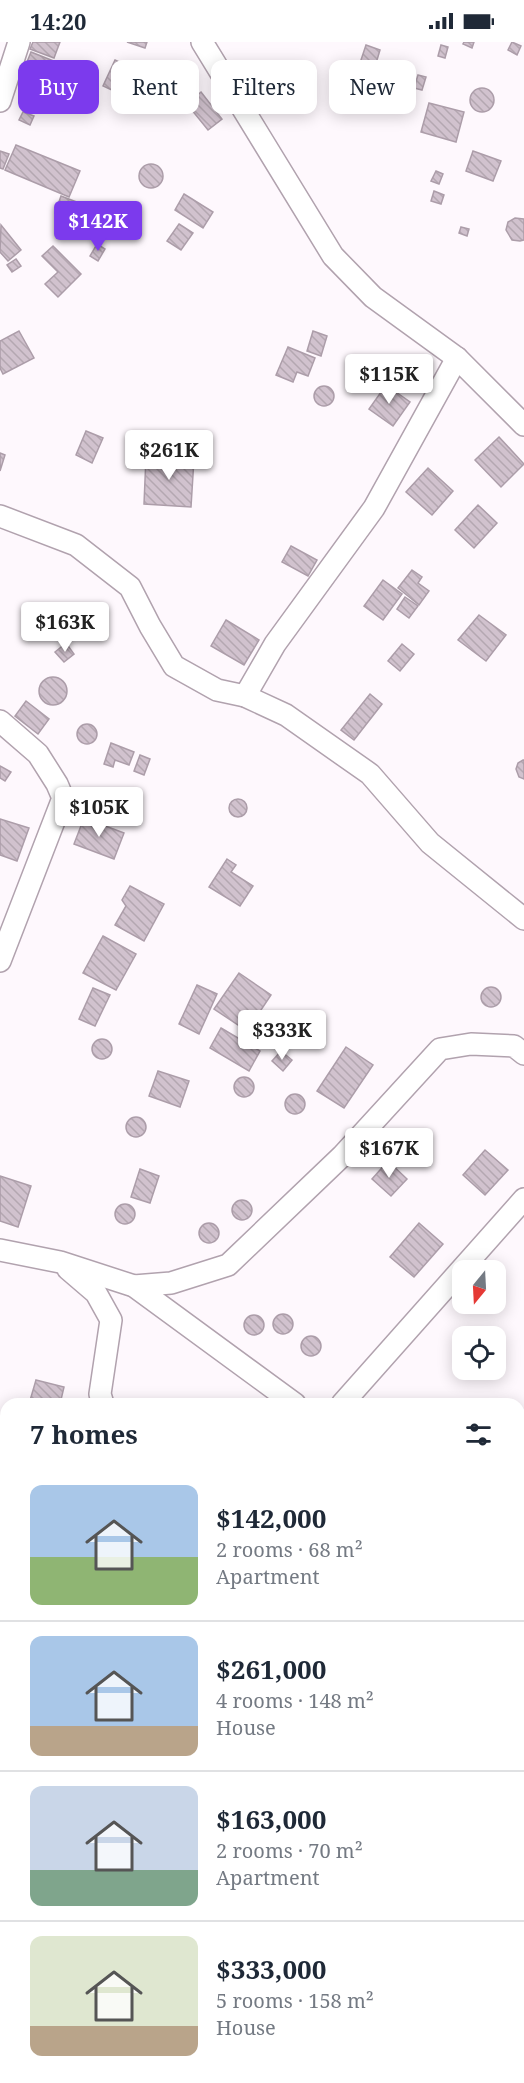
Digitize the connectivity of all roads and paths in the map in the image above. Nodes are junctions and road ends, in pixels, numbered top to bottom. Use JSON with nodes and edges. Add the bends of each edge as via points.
{"nodes":[{"id":1,"x":20,"y":42,"type":"edge"},
{"id":2,"x":202,"y":42,"type":"edge"},
{"id":3,"x":0,"y":101,"type":"edge"},
{"id":4,"x":457,"y":358,"type":"junction"},
{"id":5,"x":524,"y":425,"type":"edge"},
{"id":6,"x":0,"y":516,"type":"edge"},
{"id":7,"x":245,"y":696,"type":"junction"},
{"id":8,"x":0,"y":722,"type":"edge"},
{"id":9,"x":524,"y":919,"type":"edge"},
{"id":10,"x":0,"y":961,"type":"edge"},
{"id":11,"x":521,"y":1047,"type":"edge"},
{"id":12,"x":524,"y":1199,"type":"edge"},
{"id":13,"x":0,"y":1250,"type":"edge"},
{"id":14,"x":60,"y":1262,"type":"junction"},
{"id":15,"x":134,"y":1286,"type":"junction"},
{"id":16,"x":101,"y":1398,"type":"edge"},
{"id":17,"x":287,"y":1398,"type":"edge"},
{"id":18,"x":347,"y":1398,"type":"edge"}],
"edges":[{"from":1,"to":3,"type":"street"},
{"from":2,"to":4,"type":"street","via":[[333,256],[373,297]]},
{"from":4,"to":5,"type":"street"},
{"from":4,"to":7,"type":"street","via":[[374,508],[275,644]]},
{"from":6,"to":7,"type":"street","via":[[76,545],[130,587],[174,666],[217,690]]},
{"from":7,"to":9,"type":"street","via":[[286,715],[370,774],[430,843]]},
{"from":8,"to":10,"type":"street","via":[[38,754],[63,798]]},
{"from":11,"to":15,"type":"street","via":[[471,1044],[440,1049],[342,1156],[228,1265],[171,1283]]},
{"from":12,"to":18,"type":"street"},
{"from":13,"to":14,"type":"street"},
{"from":14,"to":15,"type":"street"},
{"from":14,"to":16,"type":"street","via":[[96,1293],[111,1320]]},
{"from":15,"to":17,"type":"street"}]}
